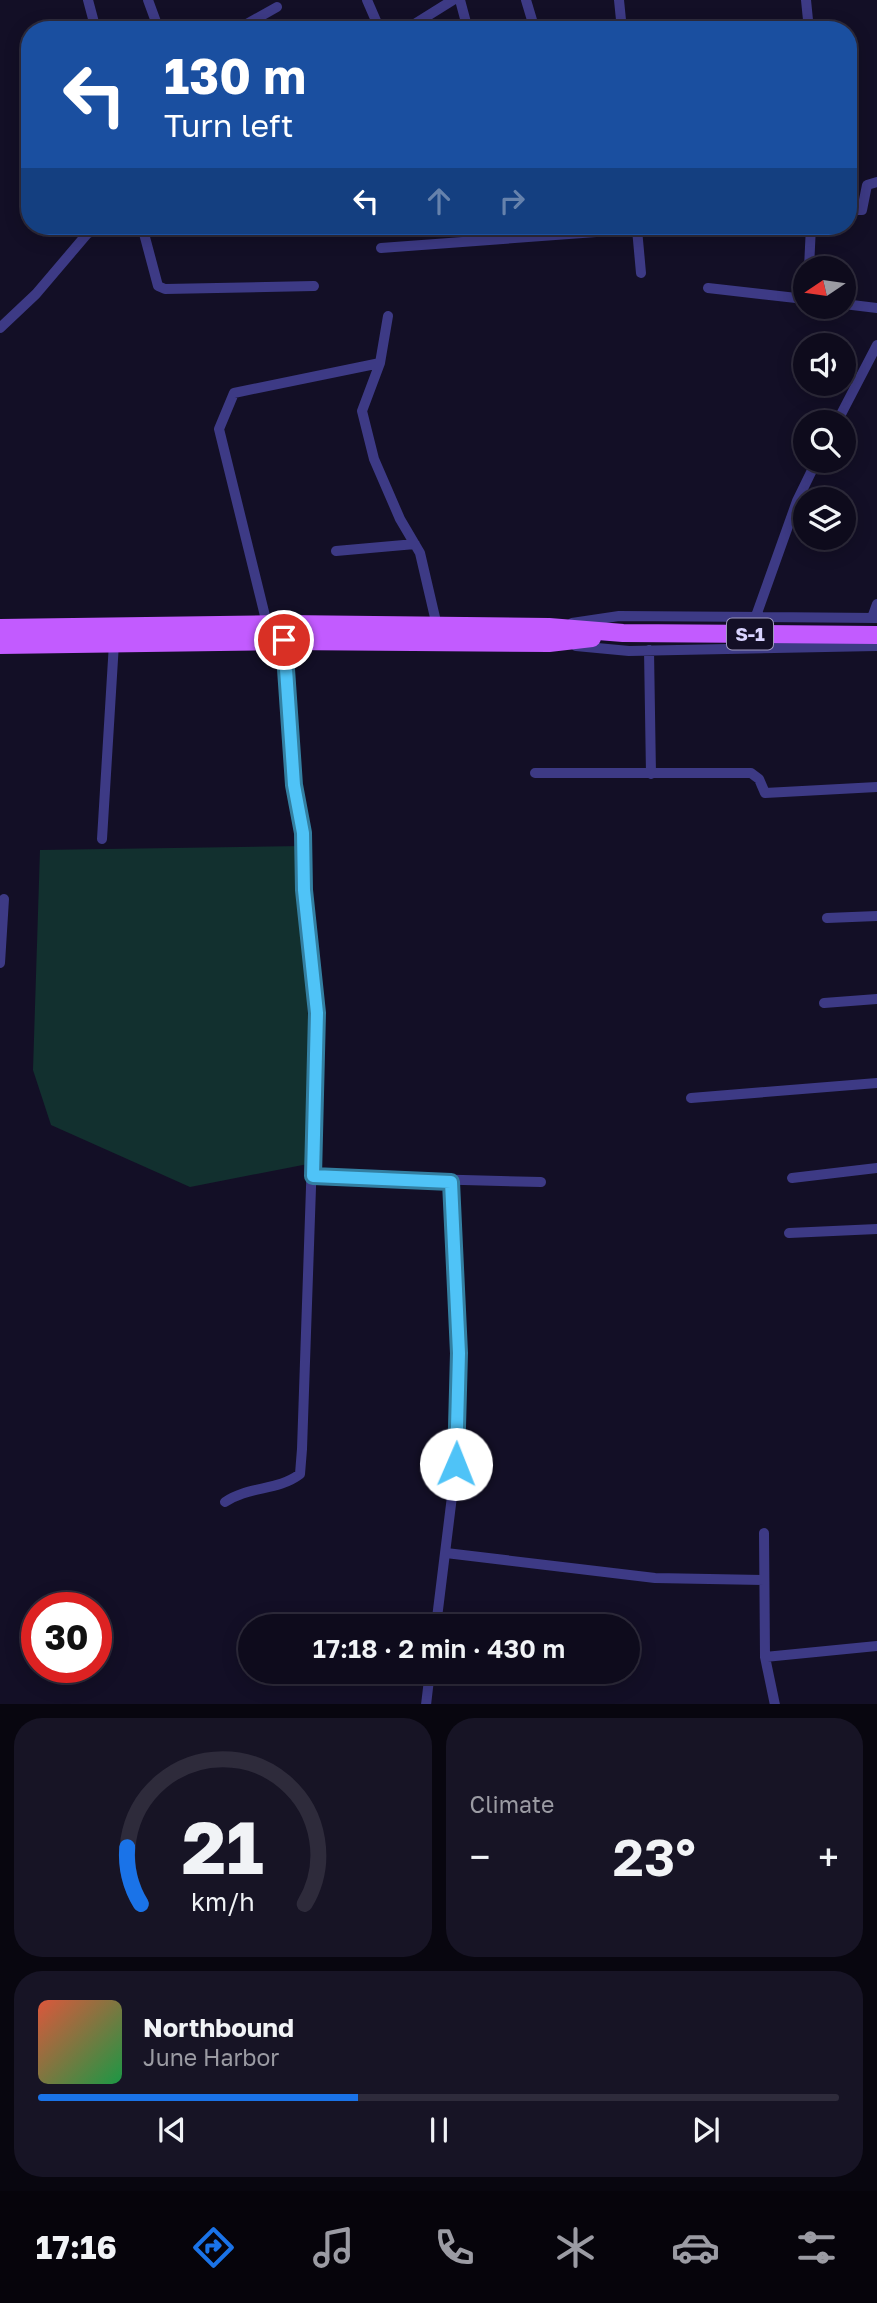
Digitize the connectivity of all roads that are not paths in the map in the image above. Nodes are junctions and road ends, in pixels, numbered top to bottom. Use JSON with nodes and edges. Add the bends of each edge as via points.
{"nodes":[{"id":1,"x":88,"y":0,"type":"edge"},
{"id":2,"x":148,"y":0,"type":"edge"},
{"id":3,"x":367,"y":0,"type":"edge"},
{"id":4,"x":453,"y":0,"type":"edge"},
{"id":5,"x":460,"y":0,"type":"edge"},
{"id":6,"x":526,"y":0,"type":"edge"},
{"id":7,"x":619,"y":0,"type":"edge"},
{"id":8,"x":806,"y":0,"type":"edge"},
{"id":9,"x":434,"y":5,"type":"edge"},
{"id":10,"x":277,"y":7,"type":"dead end"},
{"id":11,"x":94,"y":21,"type":"edge"},
{"id":12,"x":156,"y":21,"type":"edge"},
{"id":13,"x":252,"y":21,"type":"edge"},
{"id":14,"x":376,"y":21,"type":"edge"},
{"id":15,"x":415,"y":21,"type":"edge"},
{"id":16,"x":466,"y":21,"type":"edge"},
{"id":17,"x":532,"y":21,"type":"edge"},
{"id":18,"x":621,"y":21,"type":"edge"},
{"id":19,"x":808,"y":21,"type":"edge"},
{"id":20,"x":877,"y":182,"type":"edge"},
{"id":21,"x":857,"y":210,"type":"edge"},
{"id":22,"x":86,"y":235,"type":"edge"},
{"id":23,"x":144,"y":235,"type":"edge"},
{"id":24,"x":503,"y":235,"type":"edge"},
{"id":25,"x":532,"y":235,"type":"edge"},
{"id":26,"x":638,"y":235,"type":"edge"},
{"id":27,"x":811,"y":235,"type":"edge"},
{"id":28,"x":503,"y":239,"type":"junction"},
{"id":29,"x":381,"y":248,"type":"dead end"},
{"id":30,"x":810,"y":256,"type":"edge"},
{"id":31,"x":641,"y":273,"type":"dead end"},
{"id":32,"x":314,"y":286,"type":"dead end"},
{"id":33,"x":708,"y":288,"type":"dead end"},
{"id":34,"x":793,"y":298,"type":"edge"},
{"id":35,"x":856,"y":306,"type":"edge"},
{"id":36,"x":877,"y":309,"type":"edge"},
{"id":37,"x":388,"y":316,"type":"dead end"},
{"id":38,"x":0,"y":328,"type":"edge"},
{"id":39,"x":877,"y":345,"type":"edge"},
{"id":40,"x":380,"y":363,"type":"junction"},
{"id":41,"x":843,"y":410,"type":"edge"},
{"id":42,"x":811,"y":473,"type":"edge"},
{"id":43,"x":415,"y":544,"type":"junction"},
{"id":44,"x":336,"y":551,"type":"dead end"},
{"id":45,"x":877,"y":604,"type":"edge"},
{"id":46,"x":756,"y":616,"type":"junction"},
{"id":47,"x":875,"y":623,"type":"edge"},
{"id":48,"x":267,"y":624,"type":"junction"},
{"id":49,"x":438,"y":626,"type":"junction"},
{"id":50,"x":0,"y":628,"type":"edge"},
{"id":51,"x":549,"y":635,"type":"junction"},
{"id":52,"x":284,"y":640,"type":"junction"},
{"id":53,"x":114,"y":643,"type":"junction"},
{"id":54,"x":0,"y":645,"type":"edge"},
{"id":55,"x":877,"y":646,"type":"edge"},
{"id":56,"x":649,"y":650,"type":"junction"},
{"id":57,"x":535,"y":773,"type":"dead end"},
{"id":58,"x":651,"y":774,"type":"junction"},
{"id":59,"x":877,"y":787,"type":"edge"},
{"id":60,"x":102,"y":839,"type":"dead end"},
{"id":61,"x":4,"y":900,"type":"dead end"},
{"id":62,"x":877,"y":916,"type":"edge"},
{"id":63,"x":827,"y":918,"type":"dead end"},
{"id":64,"x":0,"y":963,"type":"edge"},
{"id":65,"x":877,"y":999,"type":"edge"},
{"id":66,"x":824,"y":1003,"type":"dead end"},
{"id":67,"x":877,"y":1083,"type":"edge"},
{"id":68,"x":691,"y":1098,"type":"dead end"},
{"id":69,"x":877,"y":1167,"type":"edge"},
{"id":70,"x":313,"y":1176,"type":"junction"},
{"id":71,"x":792,"y":1178,"type":"dead end"},
{"id":72,"x":451,"y":1182,"type":"junction"},
{"id":73,"x":541,"y":1182,"type":"dead end"},
{"id":74,"x":877,"y":1229,"type":"edge"},
{"id":75,"x":789,"y":1233,"type":"dead end"},
{"id":76,"x":225,"y":1502,"type":"dead end"},
{"id":77,"x":764,"y":1533,"type":"dead end"},
{"id":78,"x":446,"y":1553,"type":"junction"},
{"id":79,"x":763,"y":1580,"type":"junction"},
{"id":80,"x":438,"y":1614,"type":"edge"},
{"id":81,"x":877,"y":1646,"type":"edge"},
{"id":82,"x":765,"y":1657,"type":"junction"},
{"id":83,"x":428,"y":1684,"type":"edge"},
{"id":84,"x":426,"y":1704,"type":"edge"},
{"id":85,"x":775,"y":1704,"type":"edge"}],
"edges":[{"from":1,"to":11,"type":"street"},
{"from":2,"to":12,"type":"street"},
{"from":3,"to":14,"type":"street"},
{"from":4,"to":9,"type":"street"},
{"from":5,"to":16,"type":"street"},
{"from":6,"to":17,"type":"street"},
{"from":7,"to":18,"type":"street"},
{"from":8,"to":19,"type":"street"},
{"from":9,"to":15,"type":"street"},
{"from":10,"to":13,"type":"street"},
{"from":20,"to":21,"type":"street","via":[[867,185],[862,210]]},
{"from":22,"to":38,"type":"street"},
{"from":23,"to":32,"type":"street","via":[[158,286],[165,289]]},
{"from":24,"to":28,"type":"street"},
{"from":25,"to":28,"type":"street"},
{"from":26,"to":31,"type":"street"},
{"from":27,"to":30,"type":"street"},
{"from":28,"to":29,"type":"street"},
{"from":33,"to":34,"type":"street"},
{"from":35,"to":36,"type":"street"},
{"from":37,"to":40,"type":"street"},
{"from":39,"to":41,"type":"street"},
{"from":40,"to":43,"type":"street","via":[[362,411],[374,459]]},
{"from":40,"to":48,"type":"street","via":[[234,393],[226,408],[219,429]]},
{"from":42,"to":46,"type":"street"},
{"from":43,"to":44,"type":"street"},
{"from":43,"to":49,"type":"street"},
{"from":45,"to":47,"type":"street"},
{"from":46,"to":47,"type":"street"},
{"from":46,"to":51,"type":"street","via":[[619,616]]},
{"from":47,"to":51,"type":"main road","number":"S-1"},
{"from":48,"to":49,"type":"main road","number":"S-1"},
{"from":48,"to":50,"type":"main road","number":"S-1"},
{"from":49,"to":51,"type":"main road","number":"S-1"},
{"from":51,"to":52,"type":"main road","number":"S-1"},
{"from":51,"to":56,"type":"street"},
{"from":52,"to":53,"type":"main road","number":"S-1"},
{"from":52,"to":70,"type":"street","via":[[317,1013]]},
{"from":53,"to":54,"type":"main road","number":"S-1"},
{"from":53,"to":60,"type":"street"},
{"from":55,"to":56,"type":"street"},
{"from":56,"to":58,"type":"street"},
{"from":57,"to":58,"type":"street"},
{"from":58,"to":59,"type":"street","via":[[751,773],[765,793]]},
{"from":61,"to":64,"type":"street"},
{"from":62,"to":63,"type":"street"},
{"from":65,"to":66,"type":"street"},
{"from":67,"to":68,"type":"street"},
{"from":69,"to":71,"type":"street"},
{"from":70,"to":72,"type":"street"},
{"from":70,"to":76,"type":"street","via":[[300,1474],[290,1482],[239,1492]]},
{"from":72,"to":73,"type":"street"},
{"from":72,"to":78,"type":"street","via":[[459,1353],[456,1464]]},
{"from":74,"to":75,"type":"street"},
{"from":77,"to":79,"type":"street"},
{"from":78,"to":79,"type":"street","via":[[655,1578]]},
{"from":78,"to":80,"type":"street"},
{"from":79,"to":82,"type":"street"},
{"from":81,"to":82,"type":"street"},
{"from":82,"to":85,"type":"street"},
{"from":83,"to":84,"type":"street"}]}
